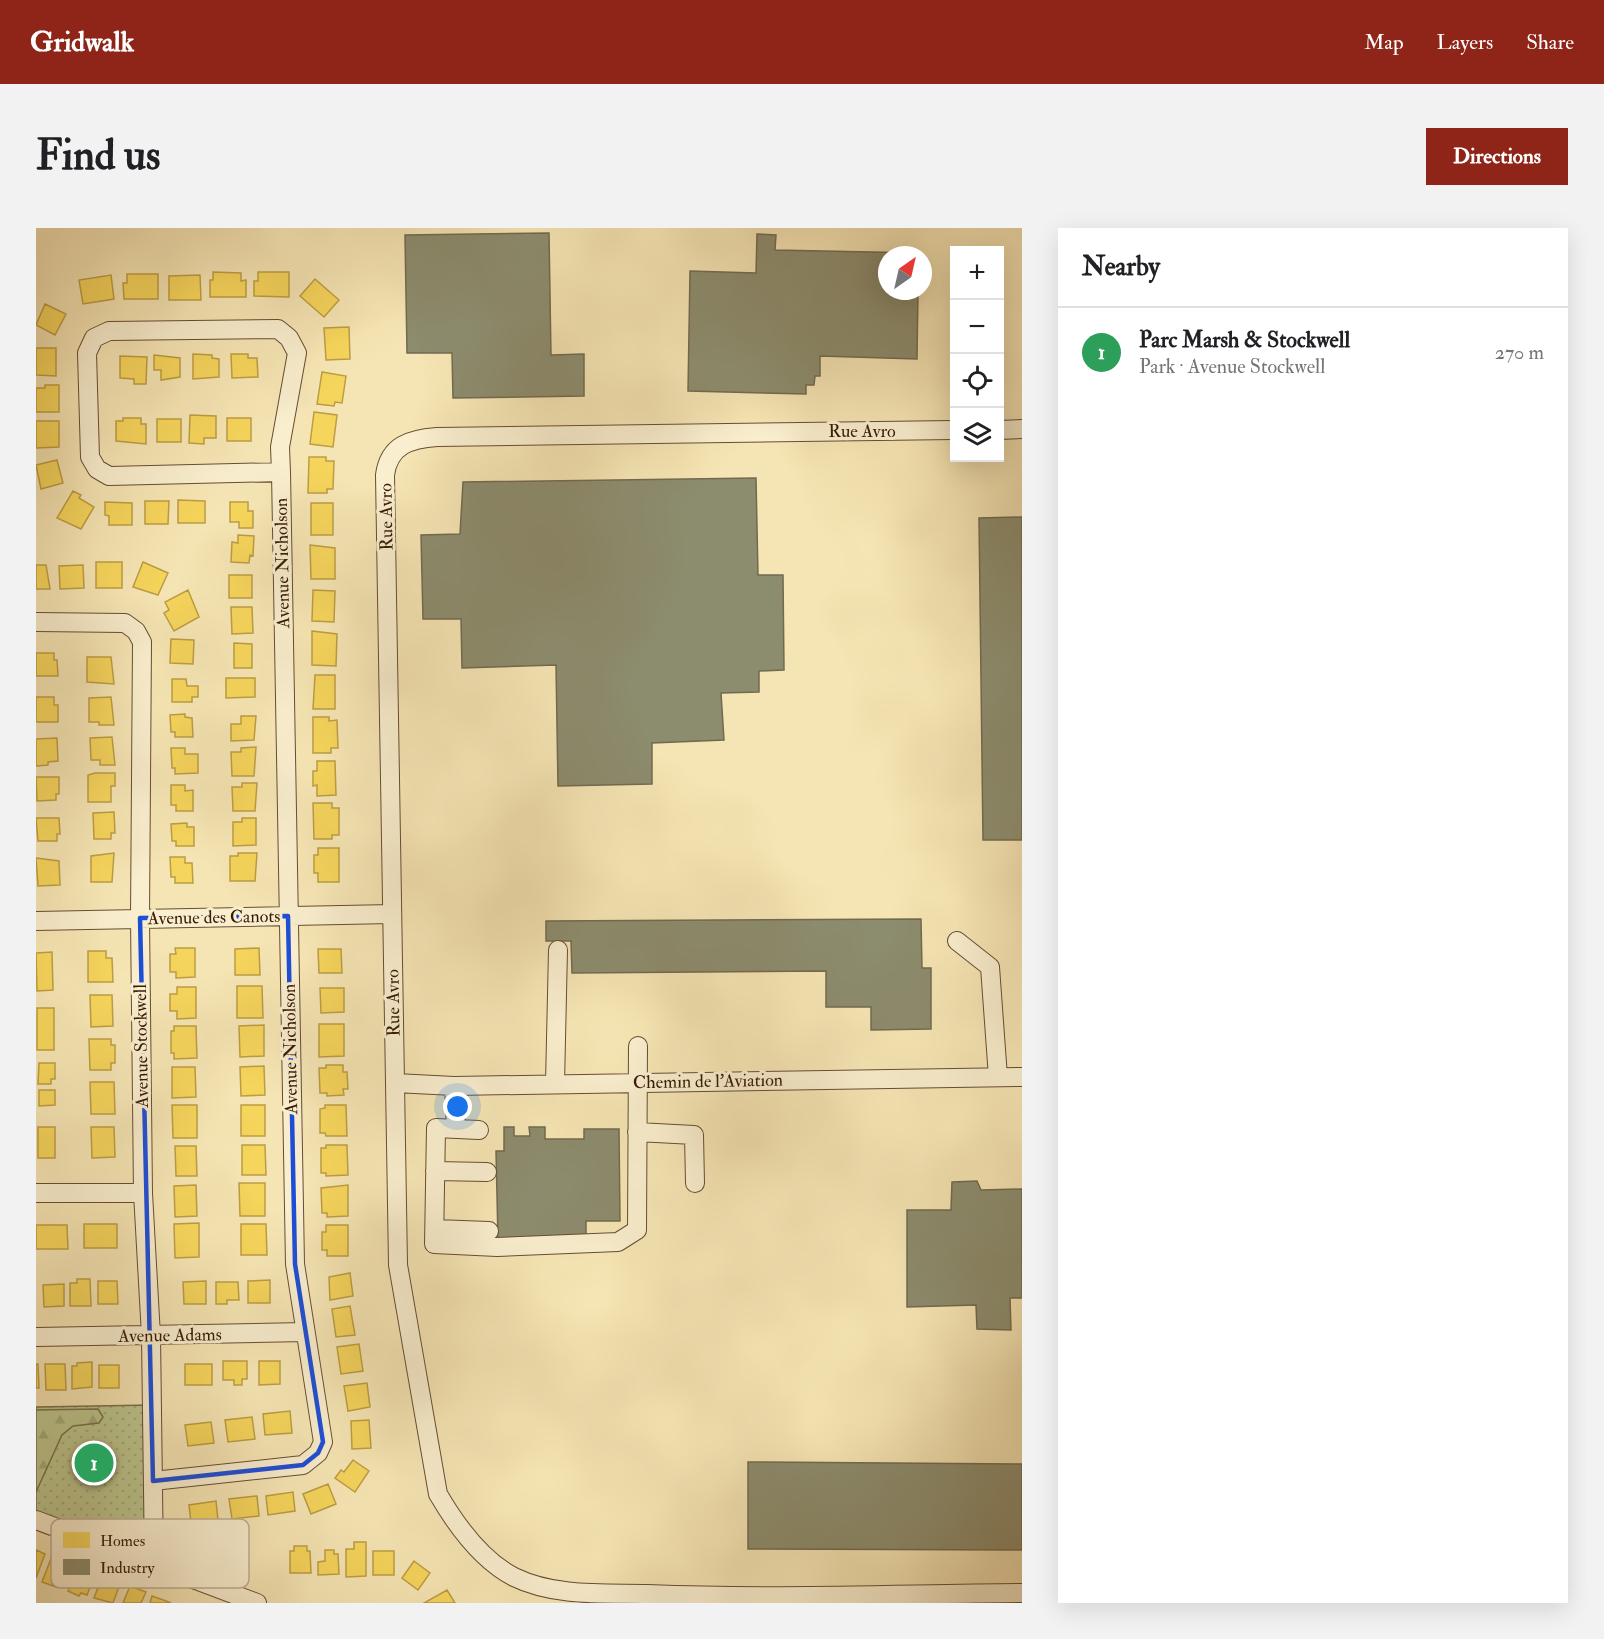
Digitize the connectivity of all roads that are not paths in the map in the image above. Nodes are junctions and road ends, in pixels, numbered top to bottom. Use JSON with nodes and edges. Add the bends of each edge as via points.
{"nodes":[{"id":1,"x":1022,"y":429,"type":"edge"},
{"id":2,"x":950,"y":430,"type":"edge"},
{"id":3,"x":1004,"y":430,"type":"edge"},
{"id":4,"x":281,"y":472,"type":"junction"},
{"id":5,"x":36,"y":622,"type":"edge"},
{"id":6,"x":392,"y":914,"type":"junction"},
{"id":7,"x":288,"y":916,"type":"junction"},
{"id":8,"x":140,"y":918,"type":"junction"},
{"id":9,"x":36,"y":921,"type":"edge"},
{"id":10,"x":957,"y":941,"type":"dead end"},
{"id":11,"x":558,"y":950,"type":"dead end"},
{"id":12,"x":638,"y":1046,"type":"dead end"},
{"id":13,"x":998,"y":1077,"type":"junction"},
{"id":14,"x":1022,"y":1077,"type":"edge"},
{"id":15,"x":639,"y":1082,"type":"junction"},
{"id":16,"x":395,"y":1083,"type":"junction"},
{"id":17,"x":555,"y":1084,"type":"junction"},
{"id":18,"x":454,"y":1086,"type":"junction"},
{"id":19,"x":456,"y":1129,"type":"junction"},
{"id":20,"x":479,"y":1130,"type":"dead end"},
{"id":21,"x":637,"y":1132,"type":"junction"},
{"id":22,"x":435,"y":1171,"type":"junction"},
{"id":23,"x":487,"y":1172,"type":"dead end"},
{"id":24,"x":695,"y":1183,"type":"dead end"},
{"id":25,"x":143,"y":1193,"type":"junction"},
{"id":26,"x":36,"y":1194,"type":"edge"},
{"id":27,"x":435,"y":1229,"type":"junction"},
{"id":28,"x":489,"y":1231,"type":"dead end"},
{"id":29,"x":305,"y":1332,"type":"junction"},
{"id":30,"x":151,"y":1336,"type":"junction"},
{"id":31,"x":36,"y":1337,"type":"edge"},
{"id":32,"x":153,"y":1481,"type":"junction"},
{"id":33,"x":153,"y":1519,"type":"edge"},
{"id":34,"x":36,"y":1520,"type":"edge"},
{"id":35,"x":51,"y":1526,"type":"edge"},
{"id":36,"x":215,"y":1588,"type":"edge"},
{"id":37,"x":1022,"y":1593,"type":"edge"},
{"id":38,"x":556,"y":1597,"type":"edge"},
{"id":39,"x":709,"y":1600,"type":"edge"},
{"id":40,"x":253,"y":1603,"type":"edge"}],
"edges":[{"from":1,"to":3,"type":"street"},
{"from":2,"to":6,"type":"street","name":"Rue Avro","via":[[437,437],[409,441],[394,450],[385,475]]},
{"from":4,"to":4,"type":"street","name":"Avenue Nicholson","via":[[280,447],[297,353],[290,338],[278,329],[109,331],[94,338],[87,353],[87,365],[90,457],[97,469],[109,476]]},
{"from":4,"to":7,"type":"street","name":"Avenue Nicholson"},
{"from":5,"to":8,"type":"street","name":"Avenue Stockwell","via":[[125,622],[142,642]]},
{"from":6,"to":7,"type":"street","name":"Avenue des Canots"},
{"from":6,"to":16,"type":"street","name":"Rue Avro"},
{"from":7,"to":8,"type":"street","name":"Avenue des Canots"},
{"from":7,"to":29,"type":"street","name":"Avenue Nicholson","via":[[295,1264]]},
{"from":8,"to":9,"type":"street","name":"Avenue des Canots"},
{"from":8,"to":25,"type":"street","name":"Avenue Stockwell"},
{"from":10,"to":13,"type":"street","via":[[990,967]]},
{"from":11,"to":17,"type":"street"},
{"from":12,"to":15,"type":"street"},
{"from":13,"to":14,"type":"street","name":"Chemin de l'Aviation"},
{"from":13,"to":15,"type":"street","name":"Chemin de l'Aviation"},
{"from":15,"to":17,"type":"street","name":"Chemin de l'Aviation"},
{"from":15,"to":21,"type":"street"},
{"from":16,"to":18,"type":"street","name":"Chemin de l'Aviation"},
{"from":16,"to":38,"type":"street","name":"Rue Avro","via":[[398,1265],[438,1494],[455,1524],[480,1550],[513,1576]]},
{"from":17,"to":18,"type":"street","name":"Chemin de l'Aviation"},
{"from":18,"to":19,"type":"street"},
{"from":19,"to":20,"type":"street"},
{"from":19,"to":22,"type":"street","via":[[436,1128]]},
{"from":21,"to":24,"type":"street","via":[[694,1135]]},
{"from":21,"to":27,"type":"street","via":[[637,1230],[618,1242],[497,1247],[434,1244]]},
{"from":22,"to":23,"type":"street"},
{"from":22,"to":27,"type":"street"},
{"from":25,"to":26,"type":"street"},
{"from":25,"to":30,"type":"street","name":"Avenue Stockwell"},
{"from":27,"to":28,"type":"street"},
{"from":29,"to":30,"type":"street","name":"Avenue Adams"},
{"from":29,"to":32,"type":"street","name":"Avenue Nicholson","via":[[323,1442],[318,1453],[303,1465]]},
{"from":30,"to":31,"type":"street","name":"Avenue Adams"},
{"from":30,"to":32,"type":"street","name":"Avenue Stockwell"},
{"from":32,"to":33,"type":"street","name":"Avenue Stockwell"},
{"from":34,"to":35,"type":"street"},
{"from":36,"to":40,"type":"street"},
{"from":37,"to":39,"type":"street","name":"Rue Avro"},
{"from":38,"to":39,"type":"street","name":"Rue Avro"}]}
